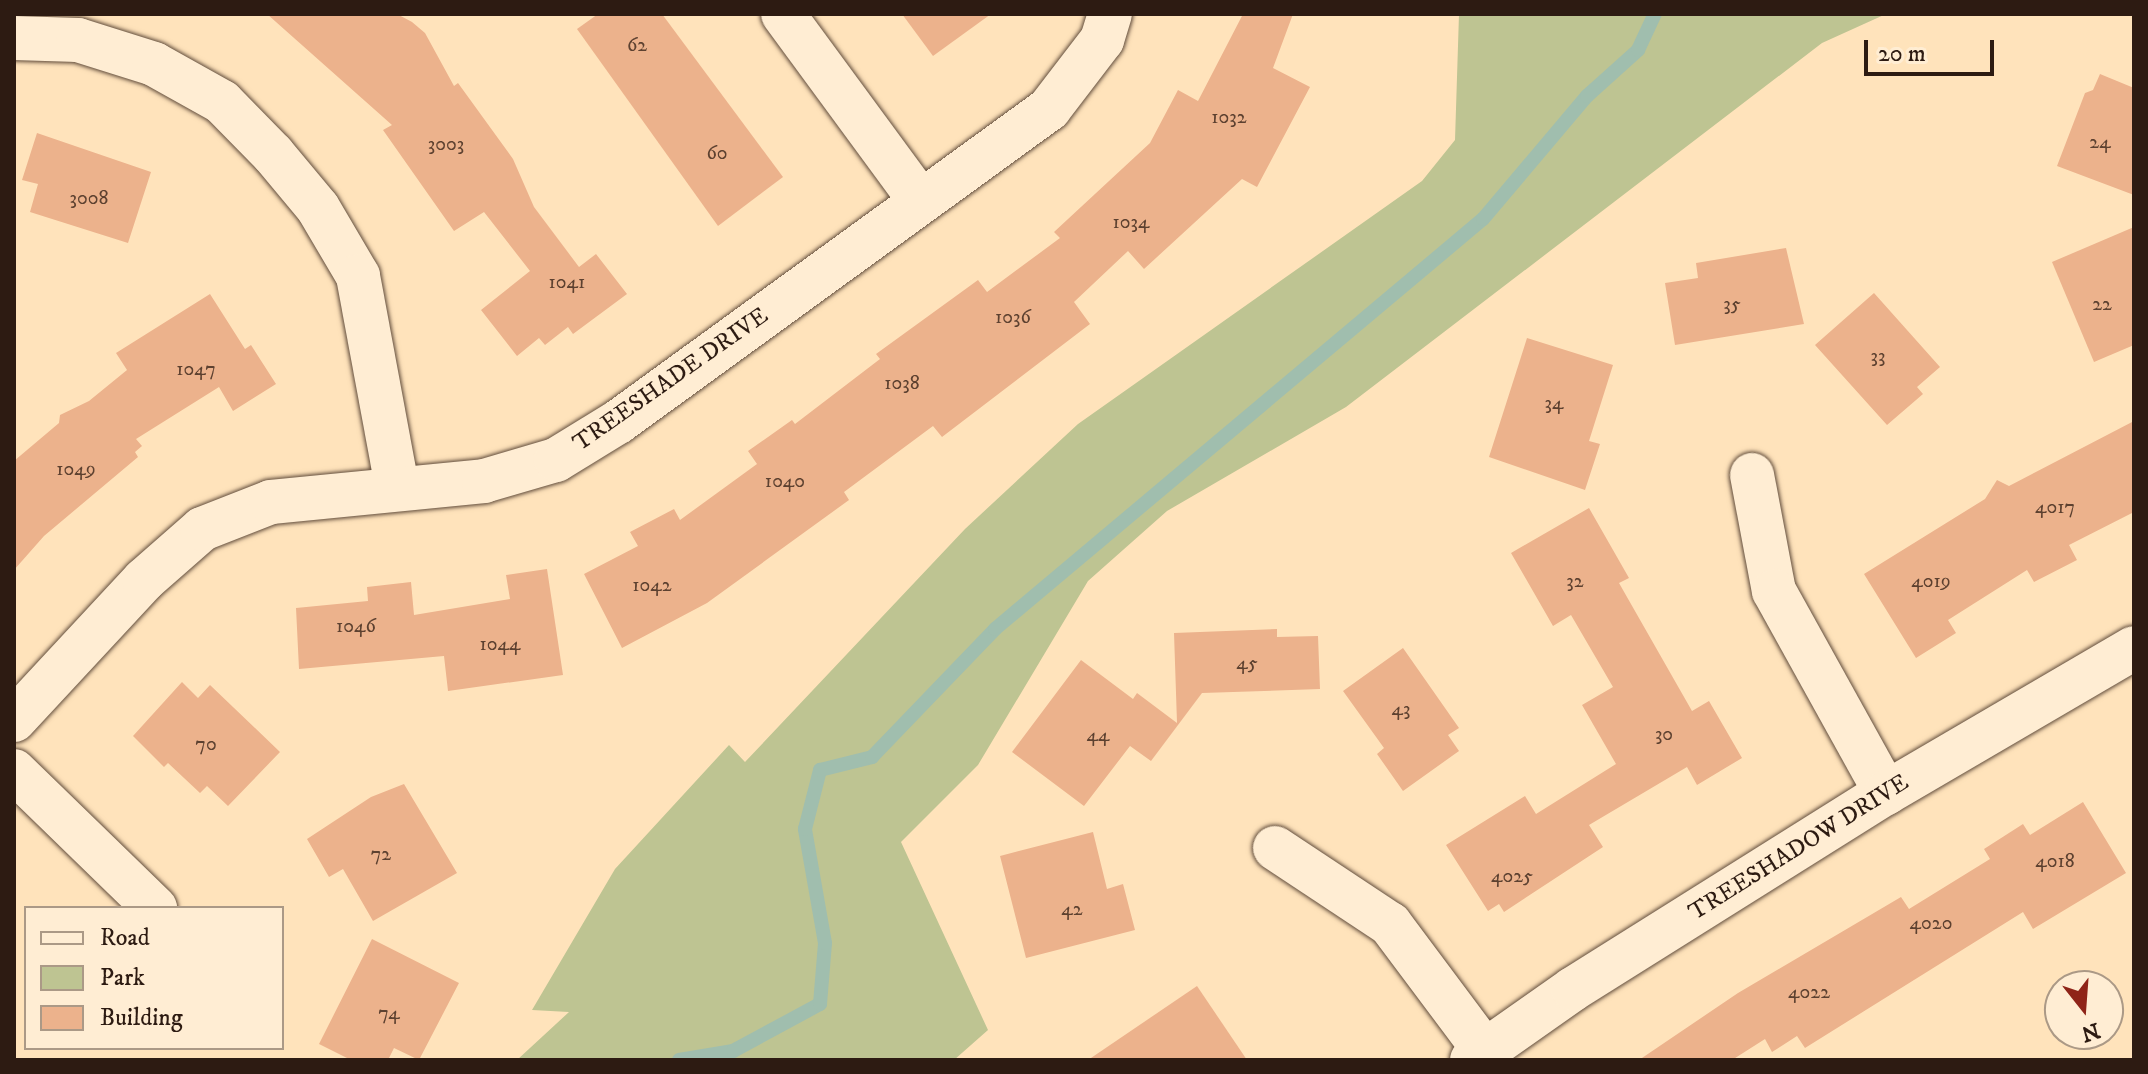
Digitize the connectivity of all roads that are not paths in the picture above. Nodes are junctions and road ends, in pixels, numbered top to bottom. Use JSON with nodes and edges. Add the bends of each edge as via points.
{"nodes":[{"id":1,"x":783,"y":14,"type":"edge"},
{"id":2,"x":1110,"y":14,"type":"edge"},
{"id":3,"x":14,"y":38,"type":"edge"},
{"id":4,"x":919,"y":199,"type":"junction"},
{"id":5,"x":1752,"y":475,"type":"dead end"},
{"id":6,"x":397,"y":486,"type":"junction"},
{"id":7,"x":2134,"y":648,"type":"edge"},
{"id":8,"x":14,"y":720,"type":"edge"},
{"id":9,"x":14,"y":771,"type":"edge"},
{"id":10,"x":1886,"y":793,"type":"junction"},
{"id":11,"x":1275,"y":848,"type":"dead end"},
{"id":12,"x":153,"y":906,"type":"edge"},
{"id":13,"x":1478,"y":1056,"type":"edge"}],
"edges":[{"from":1,"to":4,"type":"street"},
{"from":2,"to":4,"type":"street","name":"TREESHADE DRIVE","via":[[1102,40],[1049,109]]},
{"from":3,"to":6,"type":"street","via":[[78,40],[154,64],[222,102],[273,154],[318,208],[358,276]]},
{"from":4,"to":6,"type":"street","name":"TREESHADE DRIVE","via":[[618,422],[556,460],[484,481]]},
{"from":5,"to":10,"type":"street","via":[[1774,591]]},
{"from":6,"to":8,"type":"street","name":"TREESHADE DRIVE","via":[[271,502],[202,529],[144,580]]},
{"from":7,"to":10,"type":"street","name":"TREESHADOW DRIVE"},
{"from":9,"to":12,"type":"street"},
{"from":10,"to":13,"type":"street","name":"TREESHADOW DRIVE","via":[[1573,989]]},
{"from":11,"to":13,"type":"street","via":[[1390,924]]}]}
